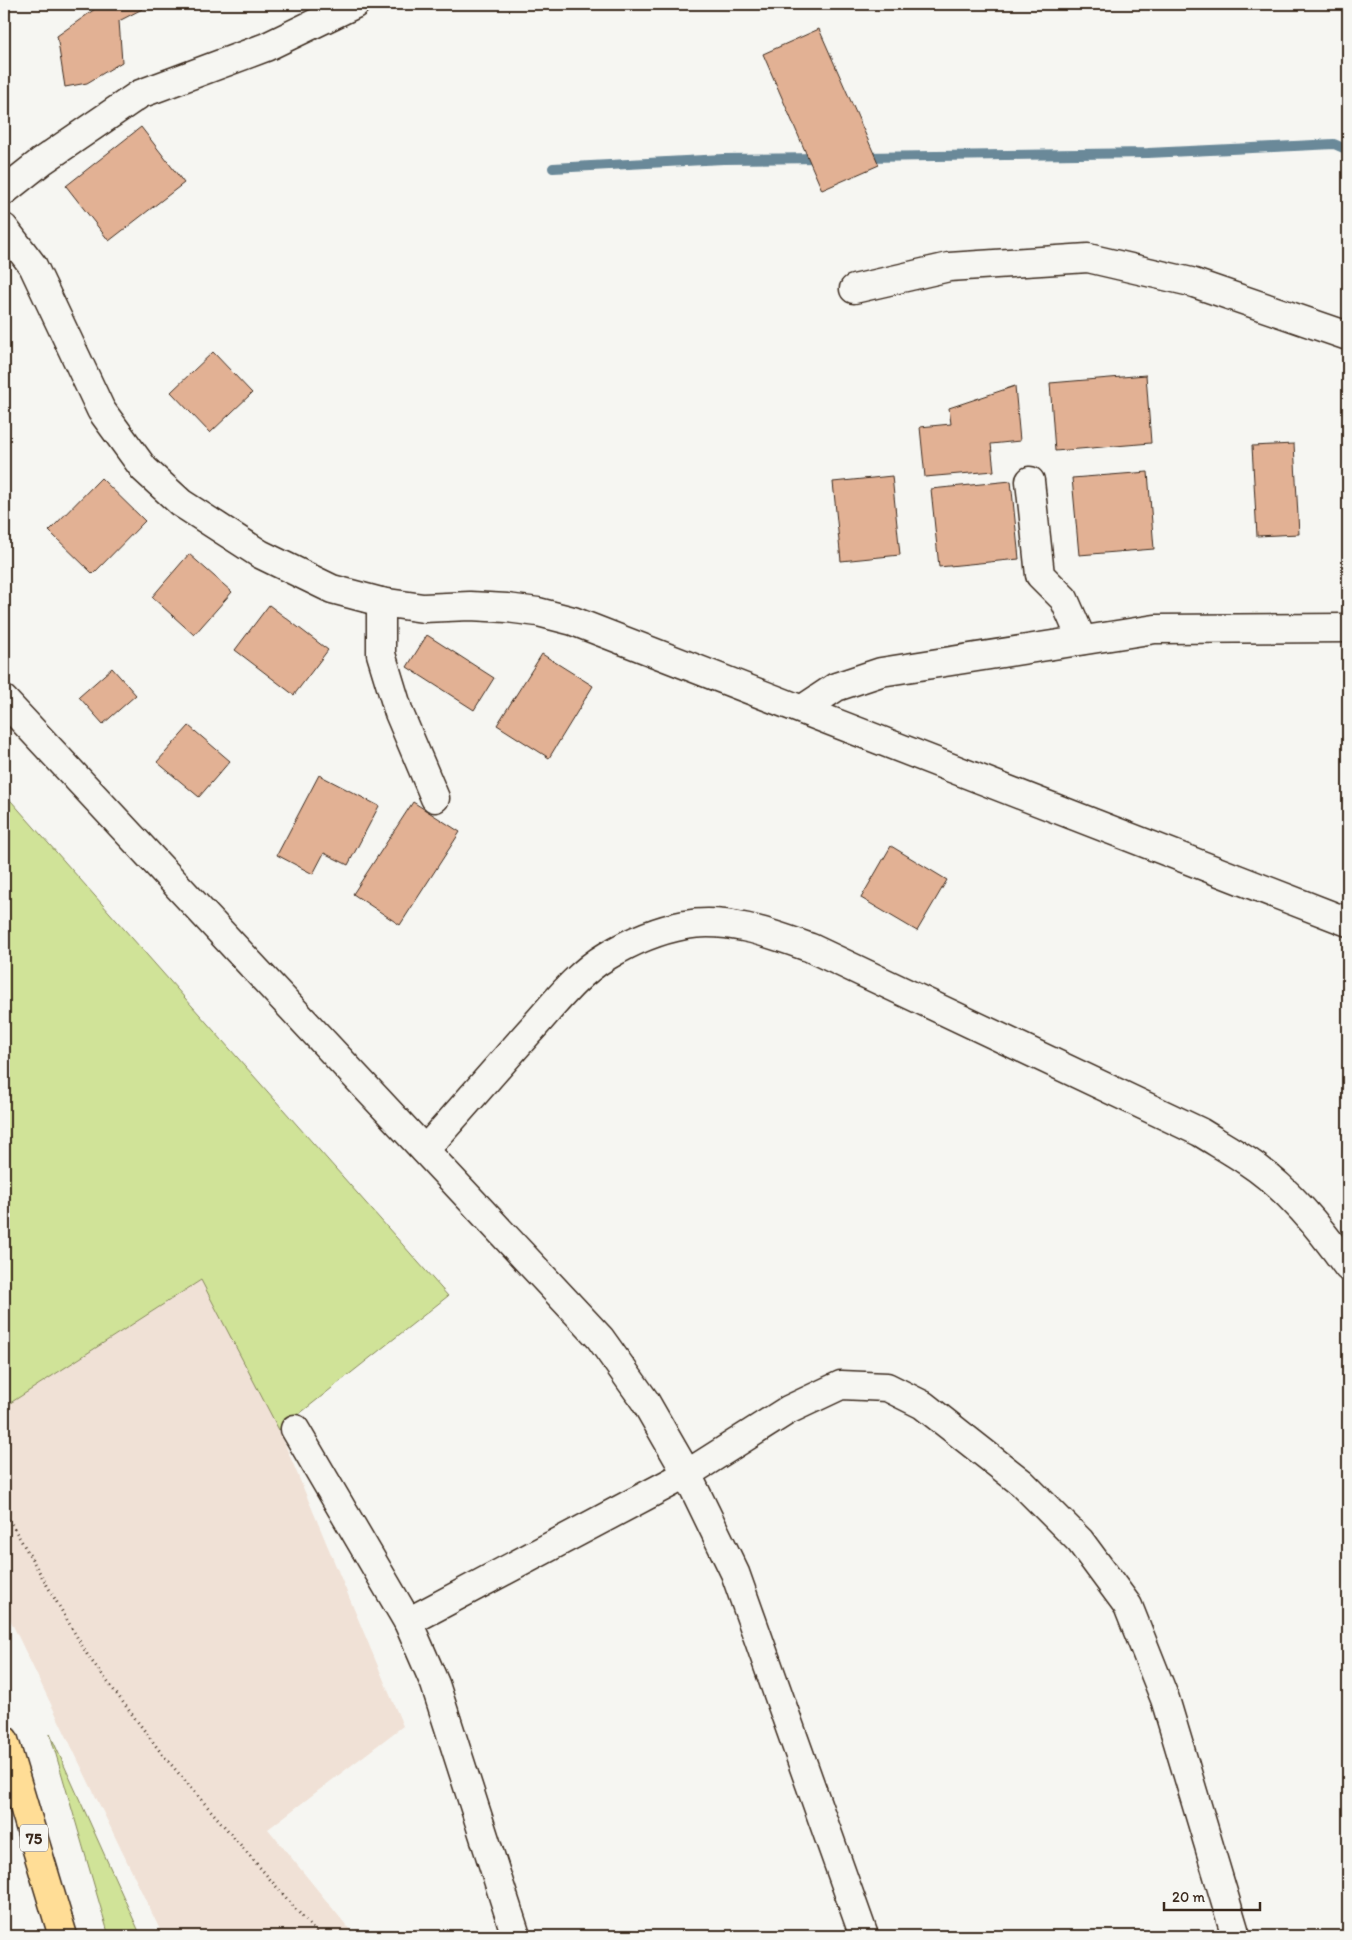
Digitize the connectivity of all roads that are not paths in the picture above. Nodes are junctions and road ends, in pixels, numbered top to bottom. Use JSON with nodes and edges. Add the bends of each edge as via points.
{"nodes":[{"id":1,"x":355,"y":4,"type":"edge"},
{"id":2,"x":4,"y":191,"type":"edge"},
{"id":3,"x":4,"y":228,"type":"edge"},
{"id":4,"x":854,"y":289,"type":"dead end"},
{"id":5,"x":1348,"y":336,"type":"edge"},
{"id":6,"x":1030,"y":482,"type":"dead end"},
{"id":7,"x":381,"y":602,"type":"junction"},
{"id":8,"x":1348,"y":628,"type":"edge"},
{"id":9,"x":1082,"y":640,"type":"junction"},
{"id":10,"x":4,"y":700,"type":"edge"},
{"id":11,"x":803,"y":709,"type":"junction"},
{"id":12,"x":435,"y":798,"type":"dead end"},
{"id":13,"x":1348,"y":922,"type":"edge"},
{"id":14,"x":425,"y":1150,"type":"junction"},
{"id":15,"x":1348,"y":1267,"type":"edge"},
{"id":16,"x":295,"y":1429,"type":"dead end"},
{"id":17,"x":687,"y":1474,"type":"junction"},
{"id":18,"x":408,"y":1622,"type":"junction"},
{"id":19,"x":4,"y":1740,"type":"edge"},
{"id":20,"x":63,"y":1936,"type":"edge"},
{"id":21,"x":516,"y":1936,"type":"edge"},
{"id":22,"x":864,"y":1936,"type":"edge"},
{"id":23,"x":1236,"y":1936,"type":"edge"}],
"edges":[{"from":1,"to":2,"type":"street","via":[[266,47],[140,94]]},
{"from":3,"to":7,"type":"street","via":[[33,266],[101,410],[144,468],[181,503],[260,554],[332,589]]},
{"from":4,"to":5,"type":"street","via":[[949,267],[1088,258],[1191,282]]},
{"from":6,"to":9,"type":"street","via":[[1040,575],[1064,599]]},
{"from":7,"to":11,"type":"street","via":[[423,608],[470,606],[538,612],[574,621]]},
{"from":7,"to":12,"type":"street","via":[[381,654],[399,714]]},
{"from":8,"to":9,"type":"street","via":[[1155,629]]},
{"from":9,"to":11,"type":"street","via":[[881,672],[836,688]]},
{"from":10,"to":14,"type":"street"},
{"from":11,"to":13,"type":"street"},
{"from":14,"to":15,"type":"street","via":[[575,982],[606,956],[641,939],[685,925],[720,925],[761,931],[811,948],[1200,1132],[1249,1162],[1288,1195],[1321,1229]]},
{"from":14,"to":17,"type":"street","via":[[600,1338],[645,1401]]},
{"from":16,"to":18,"type":"street"},
{"from":17,"to":18,"type":"street"},
{"from":17,"to":22,"type":"street","via":[[735,1573]]},
{"from":17,"to":23,"type":"street","via":[[788,1410],[841,1385],[887,1387],[923,1405],[1022,1483],[1080,1541],[1128,1606],[1165,1699]]},
{"from":18,"to":21,"type":"street","via":[[435,1684]]},
{"from":19,"to":20,"type":"highway","number":"75"}]}
